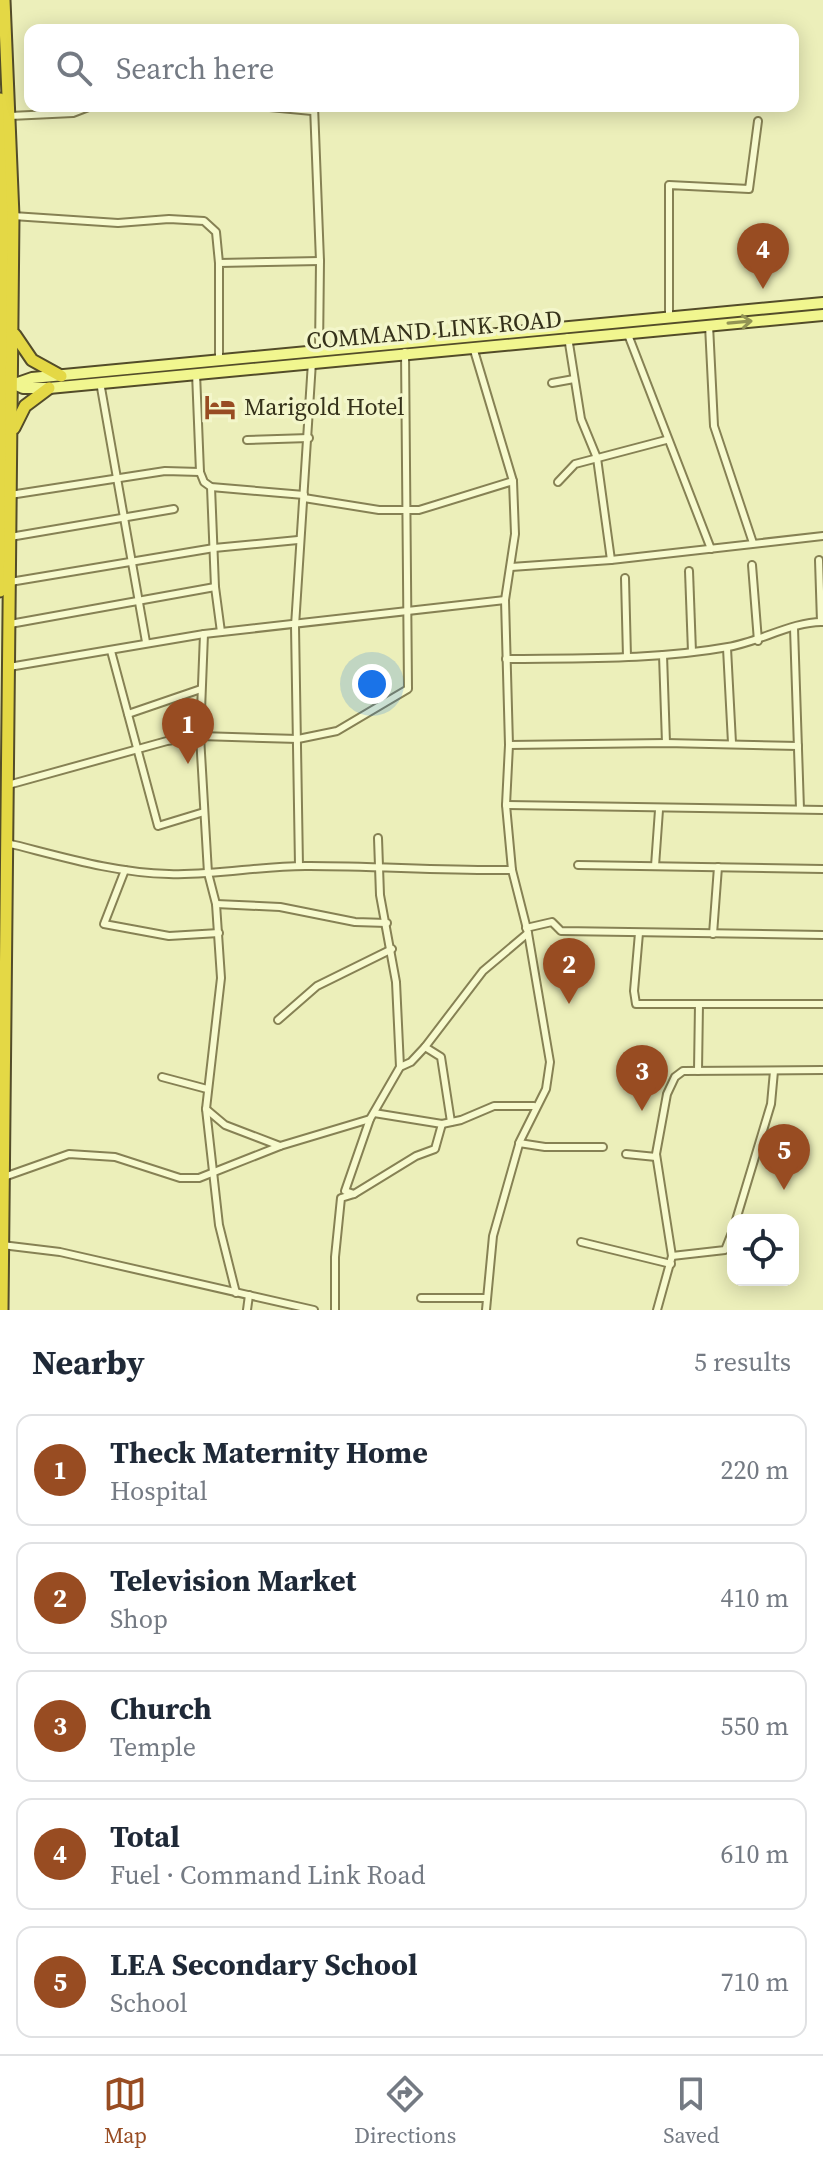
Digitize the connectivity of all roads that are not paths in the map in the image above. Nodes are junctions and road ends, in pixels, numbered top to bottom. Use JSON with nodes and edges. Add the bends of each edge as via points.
{"nodes":[{"id":1,"x":4,"y":0,"type":"edge"},
{"id":2,"x":0,"y":99,"type":"edge"},
{"id":3,"x":76,"y":112,"type":"edge"},
{"id":4,"x":314,"y":112,"type":"edge"},
{"id":5,"x":10,"y":116,"type":"junction"},
{"id":6,"x":758,"y":121,"type":"dead end"},
{"id":7,"x":13,"y":216,"type":"junction"},
{"id":8,"x":320,"y":261,"type":"junction"},
{"id":9,"x":219,"y":263,"type":"junction"},
{"id":10,"x":823,"y":303,"type":"edge"},
{"id":11,"x":823,"y":315,"type":"edge"},
{"id":12,"x":12,"y":317,"type":"junction"},
{"id":13,"x":669,"y":317,"type":"junction"},
{"id":14,"x":709,"y":325,"type":"junction"},
{"id":15,"x":627,"y":332,"type":"junction"},
{"id":16,"x":568,"y":337,"type":"junction"},
{"id":17,"x":473,"y":347,"type":"junction"},
{"id":18,"x":319,"y":352,"type":"junction"},
{"id":19,"x":367,"y":352,"type":"junction"},
{"id":20,"x":405,"y":352,"type":"junction"},
{"id":21,"x":219,"y":361,"type":"junction"},
{"id":22,"x":312,"y":362,"type":"junction"},
{"id":23,"x":2,"y":366,"type":"junction"},
{"id":24,"x":196,"y":373,"type":"junction"},
{"id":25,"x":61,"y":376,"type":"junction"},
{"id":26,"x":574,"y":379,"type":"junction"},
{"id":27,"x":100,"y":382,"type":"junction"},
{"id":28,"x":552,"y":383,"type":"dead end"},
{"id":29,"x":12,"y":385,"type":"junction"},
{"id":30,"x":49,"y":388,"type":"junction"},
{"id":31,"x":2,"y":416,"type":"edge"},
{"id":32,"x":309,"y":438,"type":"junction"},
{"id":33,"x":247,"y":440,"type":"dead end"},
{"id":34,"x":666,"y":440,"type":"junction"},
{"id":35,"x":11,"y":444,"type":"junction"},
{"id":36,"x":597,"y":458,"type":"junction"},
{"id":37,"x":200,"y":472,"type":"junction"},
{"id":38,"x":116,"y":478,"type":"junction"},
{"id":39,"x":513,"y":481,"type":"junction"},
{"id":40,"x":558,"y":482,"type":"dead end"},
{"id":41,"x":211,"y":487,"type":"junction"},
{"id":42,"x":10,"y":495,"type":"junction"},
{"id":43,"x":304,"y":496,"type":"junction"},
{"id":44,"x":174,"y":509,"type":"dead end"},
{"id":45,"x":405,"y":510,"type":"junction"},
{"id":46,"x":122,"y":518,"type":"junction"},
{"id":47,"x":823,"y":536,"type":"edge"},
{"id":48,"x":10,"y":537,"type":"junction"},
{"id":49,"x":298,"y":540,"type":"junction"},
{"id":50,"x":753,"y":543,"type":"junction"},
{"id":51,"x":214,"y":548,"type":"junction"},
{"id":52,"x":711,"y":549,"type":"junction"},
{"id":53,"x":611,"y":560,"type":"junction"},
{"id":54,"x":819,"y":560,"type":"dead end"},
{"id":55,"x":130,"y":561,"type":"junction"},
{"id":56,"x":752,"y":565,"type":"dead end"},
{"id":57,"x":511,"y":567,"type":"junction"},
{"id":58,"x":689,"y":571,"type":"dead end"},
{"id":59,"x":625,"y":578,"type":"dead end"},
{"id":60,"x":5,"y":587,"type":"edge"},
{"id":61,"x":215,"y":587,"type":"junction"},
{"id":62,"x":139,"y":600,"type":"junction"},
{"id":63,"x":505,"y":600,"type":"junction"},
{"id":64,"x":408,"y":612,"type":"junction"},
{"id":65,"x":822,"y":622,"type":"edge"},
{"id":66,"x":9,"y":624,"type":"junction"},
{"id":67,"x":295,"y":626,"type":"junction"},
{"id":68,"x":794,"y":628,"type":"junction"},
{"id":69,"x":221,"y":632,"type":"junction"},
{"id":70,"x":204,"y":634,"type":"junction"},
{"id":71,"x":758,"y":641,"type":"junction"},
{"id":72,"x":146,"y":642,"type":"junction"},
{"id":73,"x":727,"y":648,"type":"junction"},
{"id":74,"x":111,"y":651,"type":"junction"},
{"id":75,"x":692,"y":652,"type":"junction"},
{"id":76,"x":663,"y":655,"type":"junction"},
{"id":77,"x":627,"y":657,"type":"junction"},
{"id":78,"x":506,"y":659,"type":"junction"},
{"id":79,"x":9,"y":667,"type":"junction"},
{"id":80,"x":201,"y":689,"type":"junction"},
{"id":81,"x":128,"y":714,"type":"junction"},
{"id":82,"x":200,"y":736,"type":"junction"},
{"id":83,"x":298,"y":739,"type":"junction"},
{"id":84,"x":666,"y":743,"type":"junction"},
{"id":85,"x":732,"y":743,"type":"junction"},
{"id":86,"x":509,"y":745,"type":"junction"},
{"id":87,"x":798,"y":746,"type":"junction"},
{"id":88,"x":138,"y":750,"type":"junction"},
{"id":89,"x":7,"y":785,"type":"junction"},
{"id":90,"x":506,"y":805,"type":"junction"},
{"id":91,"x":800,"y":809,"type":"junction"},
{"id":92,"x":659,"y":810,"type":"junction"},
{"id":93,"x":823,"y":810,"type":"edge"},
{"id":94,"x":204,"y":812,"type":"junction"},
{"id":95,"x":378,"y":838,"type":"dead end"},
{"id":96,"x":6,"y":843,"type":"junction"},
{"id":97,"x":578,"y":865,"type":"dead end"},
{"id":98,"x":299,"y":866,"type":"junction"},
{"id":99,"x":655,"y":866,"type":"junction"},
{"id":100,"x":718,"y":867,"type":"junction"},
{"id":101,"x":823,"y":869,"type":"edge"},
{"id":102,"x":125,"y":870,"type":"junction"},
{"id":103,"x":378,"y":870,"type":"junction"},
{"id":104,"x":512,"y":870,"type":"junction"},
{"id":105,"x":208,"y":873,"type":"junction"},
{"id":106,"x":216,"y":904,"type":"junction"},
{"id":107,"x":387,"y":923,"type":"junction"},
{"id":108,"x":527,"y":930,"type":"junction"},
{"id":109,"x":219,"y":933,"type":"junction"},
{"id":110,"x":639,"y":933,"type":"junction"},
{"id":111,"x":713,"y":934,"type":"junction"},
{"id":112,"x":823,"y":935,"type":"edge"},
{"id":113,"x":392,"y":949,"type":"junction"},
{"id":114,"x":699,"y":1004,"type":"junction"},
{"id":115,"x":823,"y":1004,"type":"edge"},
{"id":116,"x":278,"y":1020,"type":"dead end"},
{"id":117,"x":425,"y":1047,"type":"junction"},
{"id":118,"x":400,"y":1067,"type":"junction"},
{"id":119,"x":823,"y":1070,"type":"edge"},
{"id":120,"x":698,"y":1071,"type":"junction"},
{"id":121,"x":774,"y":1071,"type":"junction"},
{"id":122,"x":162,"y":1077,"type":"dead end"},
{"id":123,"x":207,"y":1089,"type":"junction"},
{"id":124,"x":534,"y":1106,"type":"junction"},
{"id":125,"x":206,"y":1109,"type":"junction"},
{"id":126,"x":372,"y":1116,"type":"junction"},
{"id":127,"x":451,"y":1122,"type":"junction"},
{"id":128,"x":442,"y":1124,"type":"junction"},
{"id":129,"x":519,"y":1143,"type":"junction"},
{"id":130,"x":280,"y":1146,"type":"junction"},
{"id":131,"x":603,"y":1147,"type":"dead end"},
{"id":132,"x":626,"y":1154,"type":"dead end"},
{"id":133,"x":656,"y":1157,"type":"junction"},
{"id":134,"x":216,"y":1173,"type":"junction"},
{"id":135,"x":3,"y":1177,"type":"junction"},
{"id":136,"x":354,"y":1194,"type":"junction"},
{"id":137,"x":738,"y":1214,"type":"edge"},
{"id":138,"x":581,"y":1242,"type":"dead end"},
{"id":139,"x":2,"y":1245,"type":"edge"},
{"id":140,"x":727,"y":1245,"type":"edge"},
{"id":141,"x":671,"y":1260,"type":"junction"},
{"id":142,"x":236,"y":1293,"type":"junction"},
{"id":143,"x":249,"y":1295,"type":"junction"},
{"id":144,"x":421,"y":1298,"type":"dead end"},
{"id":145,"x":487,"y":1298,"type":"junction"},
{"id":146,"x":2,"y":1310,"type":"edge"},
{"id":147,"x":247,"y":1310,"type":"edge"},
{"id":148,"x":314,"y":1310,"type":"edge"},
{"id":149,"x":335,"y":1310,"type":"edge"},
{"id":150,"x":486,"y":1310,"type":"edge"},
{"id":151,"x":657,"y":1310,"type":"edge"}],
"edges":[{"from":1,"to":5,"type":"highway"},
{"from":2,"to":23,"type":"highway"},
{"from":3,"to":5,"type":"street"},
{"from":4,"to":8,"type":"street"},
{"from":5,"to":7,"type":"highway"},
{"from":6,"to":13,"type":"street","via":[[749,189],[669,185]]},
{"from":7,"to":9,"type":"street","via":[[118,223],[204,221],[216,232]]},
{"from":7,"to":12,"type":"highway"},
{"from":8,"to":9,"type":"street"},
{"from":8,"to":18,"type":"street"},
{"from":9,"to":21,"type":"street"},
{"from":10,"to":13,"type":"main road","name":"COMMAND LINK ROAD"},
{"from":14,"to":11,"type":"main road","name":"COMMAND LINK ROAD","one_way":true},
{"from":12,"to":25,"type":"highway","via":[[25,353]]},
{"from":12,"to":29,"type":"highway"},
{"from":13,"to":19,"type":"main road","name":"COMMAND LINK ROAD"},
{"from":14,"to":15,"type":"main road","name":"COMMAND LINK ROAD"},
{"from":14,"to":50,"type":"street","via":[[714,426]]},
{"from":15,"to":16,"type":"main road","name":"COMMAND LINK ROAD"},
{"from":15,"to":34,"type":"street"},
{"from":16,"to":17,"type":"main road","name":"COMMAND LINK ROAD"},
{"from":16,"to":26,"type":"street"},
{"from":17,"to":20,"type":"main road","name":"COMMAND LINK ROAD"},
{"from":17,"to":39,"type":"street"},
{"from":18,"to":19,"type":"main road","name":"COMMAND LINK ROAD"},
{"from":18,"to":21,"type":"main road","name":"COMMAND LINK ROAD"},
{"from":19,"to":20,"type":"main road","name":"COMMAND LINK ROAD"},
{"from":19,"to":22,"type":"main road","name":"COMMAND LINK ROAD"},
{"from":20,"to":45,"type":"street"},
{"from":21,"to":25,"type":"main road","name":"COMMAND LINK ROAD"},
{"from":22,"to":24,"type":"main road","name":"COMMAND LINK ROAD"},
{"from":22,"to":32,"type":"street"},
{"from":23,"to":29,"type":"main road"},
{"from":23,"to":31,"type":"highway"},
{"from":24,"to":27,"type":"main road","name":"COMMAND LINK ROAD"},
{"from":24,"to":37,"type":"street"},
{"from":25,"to":29,"type":"main road","name":"COMMAND LINK ROAD"},
{"from":26,"to":28,"type":"street"},
{"from":26,"to":36,"type":"street","via":[[581,419]]},
{"from":27,"to":30,"type":"main road","name":"COMMAND LINK ROAD"},
{"from":27,"to":38,"type":"street"},
{"from":29,"to":30,"type":"main road","name":"COMMAND LINK ROAD"},
{"from":29,"to":31,"type":"main road"},
{"from":29,"to":35,"type":"highway"},
{"from":30,"to":35,"type":"highway","via":[[25,406]]},
{"from":31,"to":60,"type":"highway"},
{"from":32,"to":33,"type":"street"},
{"from":32,"to":43,"type":"street"},
{"from":34,"to":36,"type":"street"},
{"from":34,"to":52,"type":"street"},
{"from":35,"to":42,"type":"highway"},
{"from":36,"to":40,"type":"street","via":[[575,464]]},
{"from":36,"to":53,"type":"street"},
{"from":37,"to":38,"type":"street"},
{"from":37,"to":41,"type":"street"},
{"from":38,"to":42,"type":"street"},
{"from":38,"to":46,"type":"street"},
{"from":39,"to":45,"type":"street"},
{"from":39,"to":57,"type":"street"},
{"from":41,"to":43,"type":"street"},
{"from":41,"to":51,"type":"street"},
{"from":42,"to":48,"type":"highway"},
{"from":43,"to":45,"type":"street"},
{"from":43,"to":49,"type":"street"},
{"from":44,"to":46,"type":"street"},
{"from":45,"to":64,"type":"street"},
{"from":46,"to":48,"type":"street"},
{"from":46,"to":55,"type":"street"},
{"from":47,"to":50,"type":"street"},
{"from":48,"to":60,"type":"highway"},
{"from":49,"to":51,"type":"street"},
{"from":49,"to":67,"type":"street"},
{"from":50,"to":52,"type":"street"},
{"from":51,"to":55,"type":"street"},
{"from":51,"to":61,"type":"street"},
{"from":52,"to":53,"type":"street"},
{"from":53,"to":57,"type":"street"},
{"from":54,"to":65,"type":"street"},
{"from":55,"to":60,"type":"street"},
{"from":55,"to":62,"type":"street"},
{"from":56,"to":71,"type":"street"},
{"from":57,"to":63,"type":"street"},
{"from":58,"to":75,"type":"street"},
{"from":59,"to":77,"type":"street"},
{"from":60,"to":66,"type":"highway"},
{"from":61,"to":62,"type":"street"},
{"from":61,"to":69,"type":"street"},
{"from":62,"to":66,"type":"street"},
{"from":62,"to":72,"type":"street"},
{"from":63,"to":64,"type":"street"},
{"from":63,"to":78,"type":"street"},
{"from":64,"to":67,"type":"street"},
{"from":64,"to":83,"type":"street","via":[[408,689],[337,731]]},
{"from":65,"to":68,"type":"street"},
{"from":66,"to":79,"type":"highway"},
{"from":67,"to":69,"type":"street"},
{"from":67,"to":83,"type":"street"},
{"from":68,"to":71,"type":"street"},
{"from":68,"to":87,"type":"street"},
{"from":69,"to":70,"type":"street"},
{"from":70,"to":72,"type":"street"},
{"from":70,"to":80,"type":"street"},
{"from":71,"to":73,"type":"street"},
{"from":72,"to":74,"type":"street"},
{"from":73,"to":75,"type":"street"},
{"from":73,"to":85,"type":"street"},
{"from":74,"to":79,"type":"street"},
{"from":74,"to":81,"type":"street"},
{"from":75,"to":76,"type":"street"},
{"from":76,"to":77,"type":"street"},
{"from":76,"to":84,"type":"street"},
{"from":77,"to":78,"type":"street"},
{"from":78,"to":86,"type":"street"},
{"from":79,"to":89,"type":"highway"},
{"from":80,"to":81,"type":"street"},
{"from":80,"to":82,"type":"street"},
{"from":81,"to":88,"type":"street"},
{"from":82,"to":83,"type":"street"},
{"from":82,"to":88,"type":"street"},
{"from":82,"to":94,"type":"street"},
{"from":83,"to":98,"type":"street"},
{"from":84,"to":85,"type":"street"},
{"from":84,"to":86,"type":"street"},
{"from":85,"to":87,"type":"street"},
{"from":86,"to":90,"type":"street"},
{"from":87,"to":91,"type":"street"},
{"from":88,"to":89,"type":"street"},
{"from":88,"to":94,"type":"street","via":[[158,826]]},
{"from":89,"to":96,"type":"highway"},
{"from":90,"to":92,"type":"street"},
{"from":90,"to":104,"type":"street"},
{"from":91,"to":92,"type":"street"},
{"from":91,"to":93,"type":"street"},
{"from":92,"to":99,"type":"street"},
{"from":94,"to":105,"type":"street"},
{"from":95,"to":103,"type":"street"},
{"from":96,"to":102,"type":"street"},
{"from":96,"to":135,"type":"highway"},
{"from":97,"to":99,"type":"street"},
{"from":98,"to":103,"type":"street"},
{"from":98,"to":105,"type":"street"},
{"from":99,"to":100,"type":"street"},
{"from":100,"to":101,"type":"street"},
{"from":100,"to":111,"type":"street"},
{"from":102,"to":105,"type":"street"},
{"from":102,"to":109,"type":"street","via":[[104,924],[169,936]]},
{"from":103,"to":104,"type":"street"},
{"from":103,"to":107,"type":"street"},
{"from":104,"to":108,"type":"street"},
{"from":105,"to":106,"type":"street"},
{"from":106,"to":107,"type":"street","via":[[280,907]]},
{"from":106,"to":109,"type":"street"},
{"from":107,"to":113,"type":"street"},
{"from":108,"to":110,"type":"street","via":[[552,922],[561,931]]},
{"from":108,"to":117,"type":"street","via":[[483,971]]},
{"from":108,"to":124,"type":"street","via":[[550,1062],[546,1089]]},
{"from":109,"to":123,"type":"street","via":[[221,978]]},
{"from":110,"to":111,"type":"street"},
{"from":110,"to":114,"type":"street","via":[[636,1004]]},
{"from":111,"to":112,"type":"street"},
{"from":113,"to":116,"type":"street","via":[[317,986]]},
{"from":113,"to":118,"type":"street"},
{"from":114,"to":115,"type":"street"},
{"from":114,"to":120,"type":"street"},
{"from":117,"to":118,"type":"street"},
{"from":117,"to":127,"type":"street","via":[[441,1057]]},
{"from":118,"to":126,"type":"street"},
{"from":119,"to":121,"type":"street"},
{"from":120,"to":121,"type":"street"},
{"from":120,"to":133,"type":"street","via":[[675,1077]]},
{"from":121,"to":137,"type":"street","via":[[771,1104]]},
{"from":122,"to":123,"type":"street"},
{"from":123,"to":125,"type":"street"},
{"from":124,"to":127,"type":"street","via":[[494,1106]]},
{"from":124,"to":129,"type":"street"},
{"from":125,"to":130,"type":"street","via":[[225,1125]]},
{"from":125,"to":134,"type":"street"},
{"from":126,"to":128,"type":"street"},
{"from":126,"to":130,"type":"street"},
{"from":126,"to":136,"type":"street","via":[[345,1191]]},
{"from":127,"to":128,"type":"street"},
{"from":128,"to":136,"type":"street","via":[[435,1149]]},
{"from":129,"to":131,"type":"street"},
{"from":129,"to":145,"type":"street","via":[[493,1236]]},
{"from":130,"to":134,"type":"street"},
{"from":132,"to":133,"type":"street"},
{"from":133,"to":141,"type":"street"},
{"from":134,"to":135,"type":"street","via":[[180,1178],[115,1157],[69,1154]]},
{"from":134,"to":142,"type":"street","via":[[219,1225]]},
{"from":135,"to":139,"type":"highway"},
{"from":136,"to":149,"type":"street","via":[[341,1198]]},
{"from":138,"to":141,"type":"street"},
{"from":139,"to":142,"type":"street","via":[[60,1252]]},
{"from":139,"to":146,"type":"highway"},
{"from":140,"to":141,"type":"street","via":[[725,1250]]},
{"from":141,"to":151,"type":"street"},
{"from":142,"to":143,"type":"street"},
{"from":143,"to":147,"type":"street"},
{"from":143,"to":148,"type":"street"},
{"from":144,"to":145,"type":"street"},
{"from":145,"to":150,"type":"street"}]}
